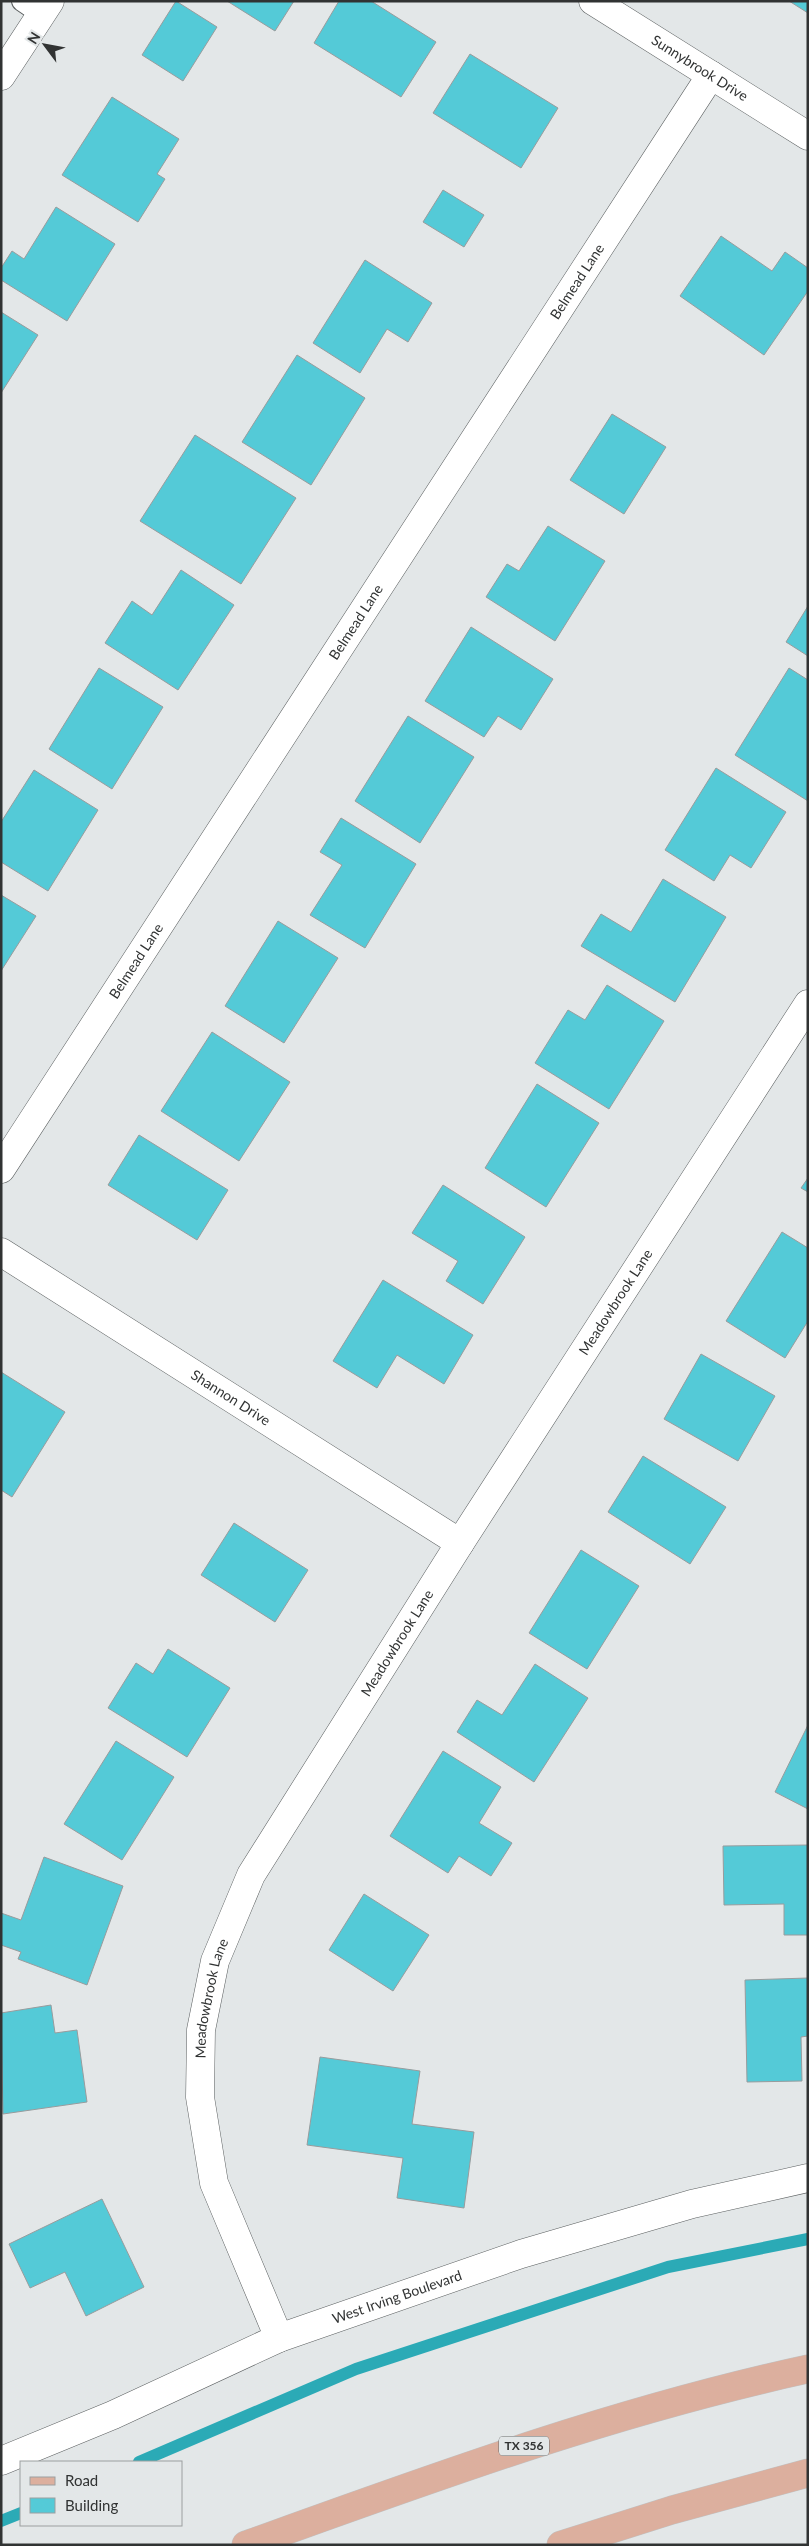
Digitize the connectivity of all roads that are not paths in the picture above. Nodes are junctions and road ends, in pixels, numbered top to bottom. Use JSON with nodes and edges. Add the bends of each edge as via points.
{"nodes":[{"id":1,"x":593,"y":1,"type":"edge"},
{"id":2,"x":38,"y":6,"type":"edge"},
{"id":3,"x":711,"y":75,"type":"junction"},
{"id":4,"x":1,"y":76,"type":"edge"},
{"id":5,"x":808,"y":136,"type":"edge"},
{"id":6,"x":808,"y":1004,"type":"edge"},
{"id":7,"x":1,"y":1169,"type":"edge"},
{"id":8,"x":1,"y":1252,"type":"edge"},
{"id":9,"x":460,"y":1543,"type":"junction"},
{"id":10,"x":808,"y":2178,"type":"edge"},
{"id":11,"x":279,"y":2338,"type":"junction"},
{"id":12,"x":808,"y":2368,"type":"edge"},
{"id":13,"x":1,"y":2460,"type":"edge"},
{"id":14,"x":808,"y":2473,"type":"edge"},
{"id":15,"x":246,"y":2545,"type":"edge"},
{"id":16,"x":560,"y":2545,"type":"edge"}],
"edges":[{"from":1,"to":3,"type":"street","name":"Sunnybrook Drive"},
{"from":2,"to":4,"type":"street"},
{"from":3,"to":5,"type":"street","name":"Sunnybrook Drive"},
{"from":3,"to":7,"type":"street","name":"Belmead Lane"},
{"from":6,"to":9,"type":"street","name":"Meadowbrook Lane"},
{"from":8,"to":9,"type":"street","name":"Shannon Drive"},
{"from":9,"to":11,"type":"street","name":"Meadowbrook Lane","via":[[252,1875],[215,1961],[202,2030],[200,2097],[214,2183]]},
{"from":10,"to":11,"type":"street","name":"West Irving Boulevard","via":[[692,2204],[521,2254]]},
{"from":11,"to":13,"type":"street","name":"West Irving Boulevard","via":[[113,2415]]},
{"from":12,"to":15,"type":"main road","number":"TX 356","via":[[623,2414],[491,2456]]},
{"from":14,"to":16,"type":"main road"}]}
